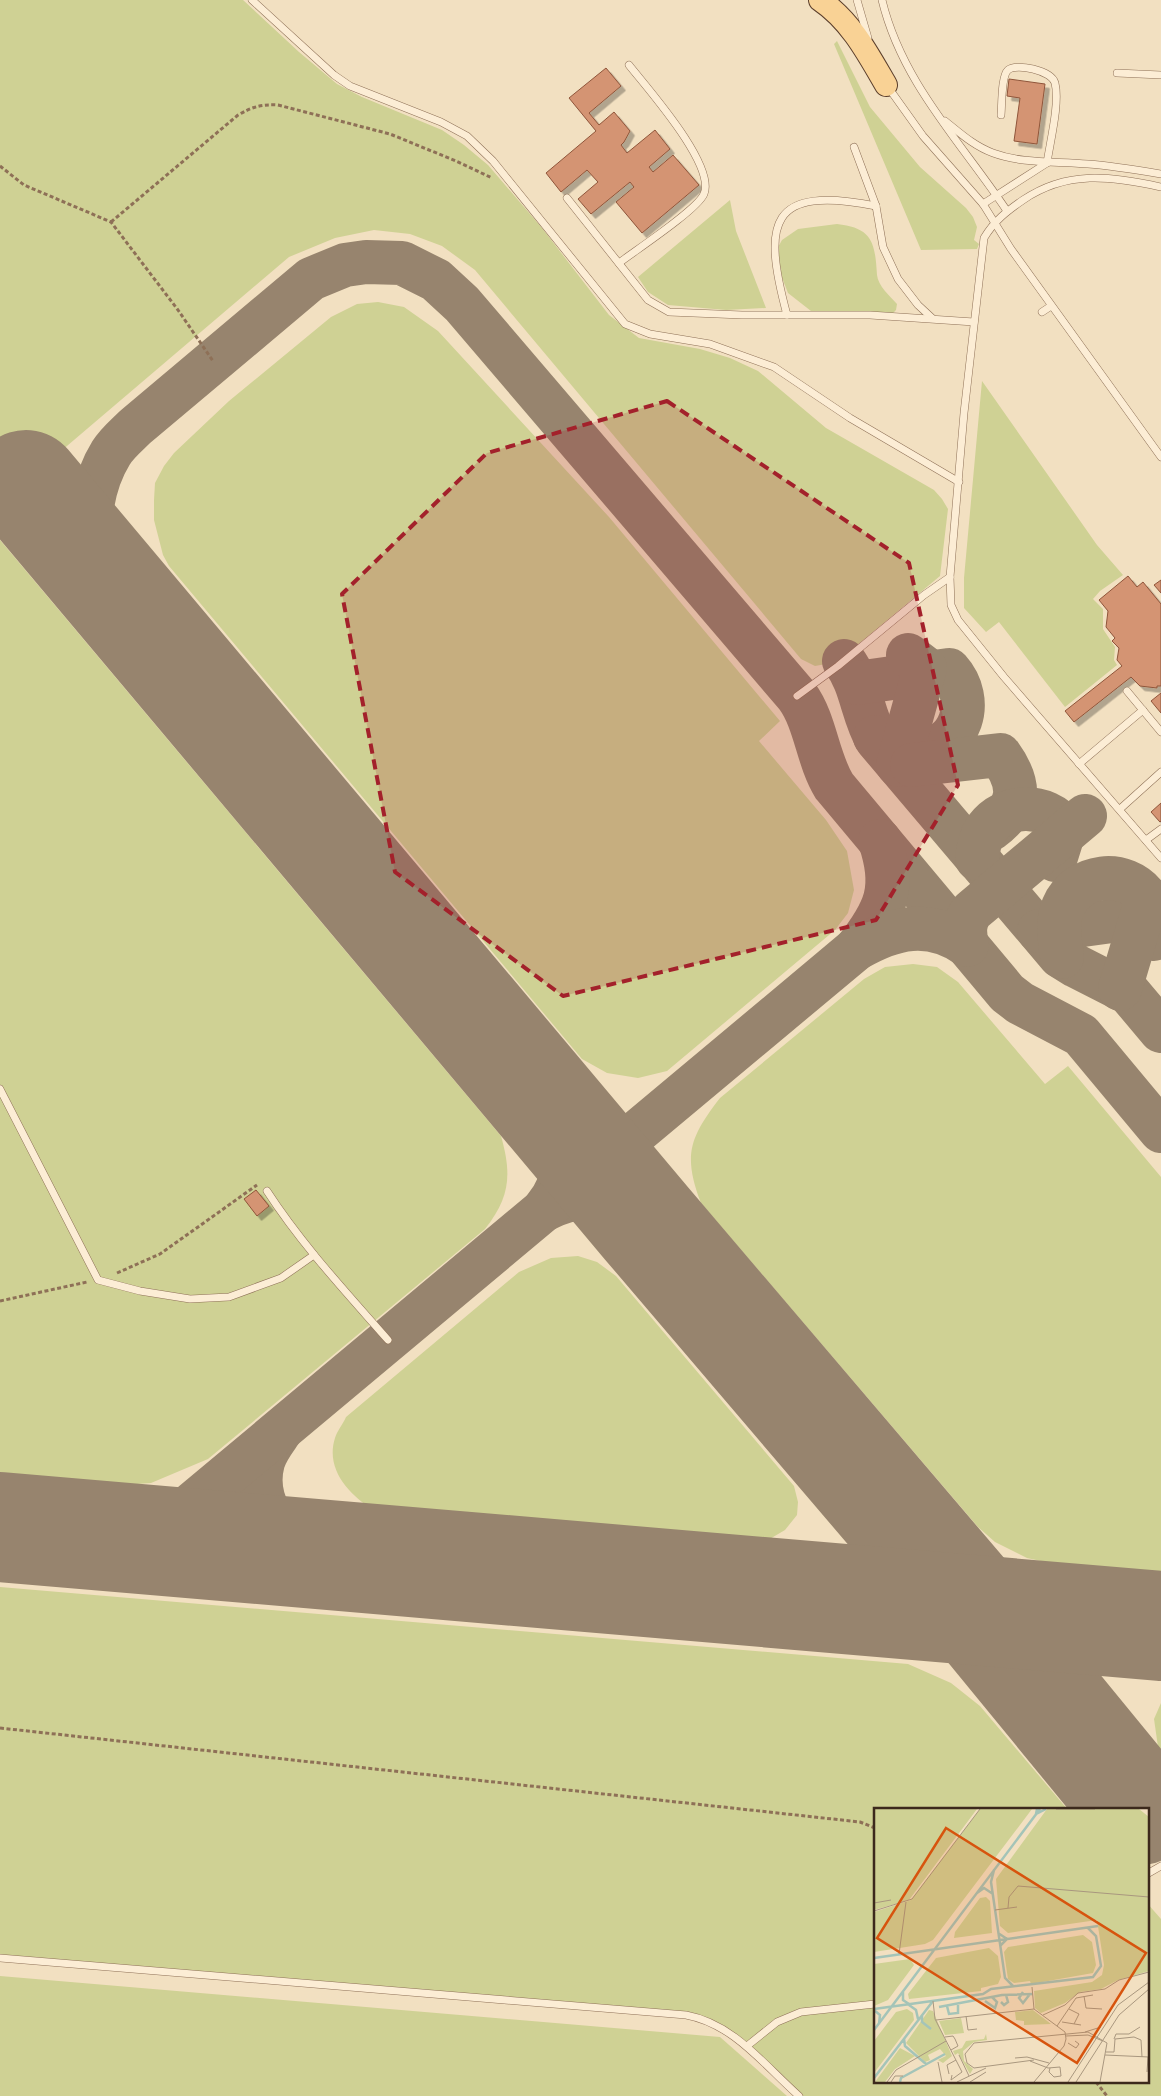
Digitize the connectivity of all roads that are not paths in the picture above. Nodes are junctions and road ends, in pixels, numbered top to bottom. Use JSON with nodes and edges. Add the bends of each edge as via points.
{"nodes":[{"id":1,"x":252,"y":0,"type":"edge"},
{"id":2,"x":820,"y":0,"type":"edge"},
{"id":3,"x":857,"y":0,"type":"edge"},
{"id":4,"x":882,"y":0,"type":"edge"},
{"id":5,"x":628,"y":65,"type":"dead end"},
{"id":6,"x":1117,"y":73,"type":"dead end"},
{"id":7,"x":1161,"y":75,"type":"edge"},
{"id":8,"x":886,"y":85,"type":"junction"},
{"id":9,"x":937,"y":115,"type":"junction"},
{"id":10,"x":1002,"y":115,"type":"dead end"},
{"id":11,"x":854,"y":147,"type":"dead end"},
{"id":12,"x":1047,"y":163,"type":"junction"},
{"id":13,"x":1161,"y":174,"type":"edge"},
{"id":14,"x":1161,"y":187,"type":"edge"},
{"id":15,"x":996,"y":195,"type":"junction"},
{"id":16,"x":567,"y":198,"type":"dead end"},
{"id":17,"x":983,"y":204,"type":"junction"},
{"id":18,"x":876,"y":206,"type":"junction"},
{"id":19,"x":1007,"y":211,"type":"junction"},
{"id":20,"x":995,"y":222,"type":"junction"},
{"id":21,"x":619,"y":263,"type":"junction"},
{"id":22,"x":1051,"y":306,"type":"junction"},
{"id":23,"x":1042,"y":312,"type":"dead end"},
{"id":24,"x":786,"y":315,"type":"junction"},
{"id":25,"x":932,"y":318,"type":"junction"},
{"id":26,"x":974,"y":322,"type":"junction"},
{"id":27,"x":1161,"y":457,"type":"edge"},
{"id":28,"x":959,"y":482,"type":"junction"},
{"id":29,"x":950,"y":577,"type":"junction"},
{"id":30,"x":1127,"y":691,"type":"dead end"},
{"id":31,"x":797,"y":696,"type":"dead end"},
{"id":32,"x":1143,"y":710,"type":"junction"},
{"id":33,"x":1161,"y":732,"type":"edge"},
{"id":34,"x":1079,"y":764,"type":"junction"},
{"id":35,"x":1161,"y":772,"type":"edge"},
{"id":36,"x":1120,"y":809,"type":"junction"},
{"id":37,"x":1161,"y":829,"type":"edge"},
{"id":38,"x":1146,"y":840,"type":"junction"},
{"id":39,"x":1161,"y":858,"type":"edge"},
{"id":40,"x":0,"y":1089,"type":"edge"},
{"id":41,"x":268,"y":1190,"type":"road end"},
{"id":42,"x":314,"y":1255,"type":"junction"},
{"id":43,"x":388,"y":1340,"type":"dead end"},
{"id":44,"x":1161,"y":1866,"type":"edge"},
{"id":45,"x":1148,"y":1873,"type":"edge"},
{"id":46,"x":0,"y":1958,"type":"edge"},
{"id":47,"x":874,"y":2004,"type":"edge"},
{"id":48,"x":747,"y":2046,"type":"junction"},
{"id":49,"x":799,"y":2096,"type":"edge"}],
"edges":[{"from":1,"to":28,"type":"lane","via":[[334,76],[350,86],[441,122],[467,136],[493,161],[625,324],[650,334],[710,344],[774,367],[850,418]]},
{"from":2,"to":8,"type":"main road","via":[[851,30]]},
{"from":3,"to":8,"type":"lane"},
{"from":4,"to":9,"type":"lane","via":[[896,46]]},
{"from":5,"to":21,"type":"lane","via":[[692,148],[704,177],[704,193],[693,208]]},
{"from":6,"to":7,"type":"lane"},
{"from":8,"to":17,"type":"lane","via":[[923,136]]},
{"from":9,"to":12,"type":"lane","via":[[976,146],[1012,158]]},
{"from":9,"to":15,"type":"lane"},
{"from":10,"to":12,"type":"lane","via":[[1007,71],[1013,68],[1043,70],[1051,76],[1056,100]]},
{"from":11,"to":18,"type":"lane"},
{"from":12,"to":13,"type":"lane","via":[[1089,164]]},
{"from":12,"to":15,"type":"lane"},
{"from":14,"to":19,"type":"lane","via":[[1109,178],[1073,179],[1046,186]]},
{"from":15,"to":17,"type":"lane"},
{"from":15,"to":19,"type":"lane"},
{"from":16,"to":21,"type":"lane"},
{"from":17,"to":20,"type":"lane"},
{"from":18,"to":24,"type":"lane","via":[[853,201],[815,200],[789,208],[780,218],[773,252]]},
{"from":18,"to":25,"type":"lane","via":[[883,247],[898,279]]},
{"from":19,"to":20,"type":"lane"},
{"from":20,"to":22,"type":"lane"},
{"from":20,"to":26,"type":"lane","via":[[984,238]]},
{"from":21,"to":24,"type":"lane","via":[[648,300],[669,312]]},
{"from":22,"to":23,"type":"lane"},
{"from":22,"to":27,"type":"lane"},
{"from":24,"to":25,"type":"lane","via":[[870,314]]},
{"from":25,"to":26,"type":"lane"},
{"from":26,"to":28,"type":"lane"},
{"from":28,"to":29,"type":"lane"},
{"from":29,"to":31,"type":"lane"},
{"from":29,"to":34,"type":"lane","via":[[951,605],[958,620]]},
{"from":30,"to":32,"type":"lane"},
{"from":32,"to":33,"type":"lane"},
{"from":32,"to":34,"type":"lane"},
{"from":34,"to":36,"type":"lane"},
{"from":35,"to":36,"type":"lane"},
{"from":36,"to":38,"type":"lane"},
{"from":37,"to":38,"type":"lane"},
{"from":38,"to":39,"type":"lane"},
{"from":40,"to":42,"type":"lane","via":[[98,1280],[190,1299],[229,1297],[281,1278]]},
{"from":41,"to":42,"type":"lane"},
{"from":42,"to":43,"type":"lane"},
{"from":44,"to":45,"type":"lane"},
{"from":46,"to":48,"type":"lane","via":[[686,2015],[699,2017],[724,2029]]},
{"from":47,"to":48,"type":"lane","via":[[801,2012],[777,2022]]},
{"from":48,"to":49,"type":"lane"}]}
